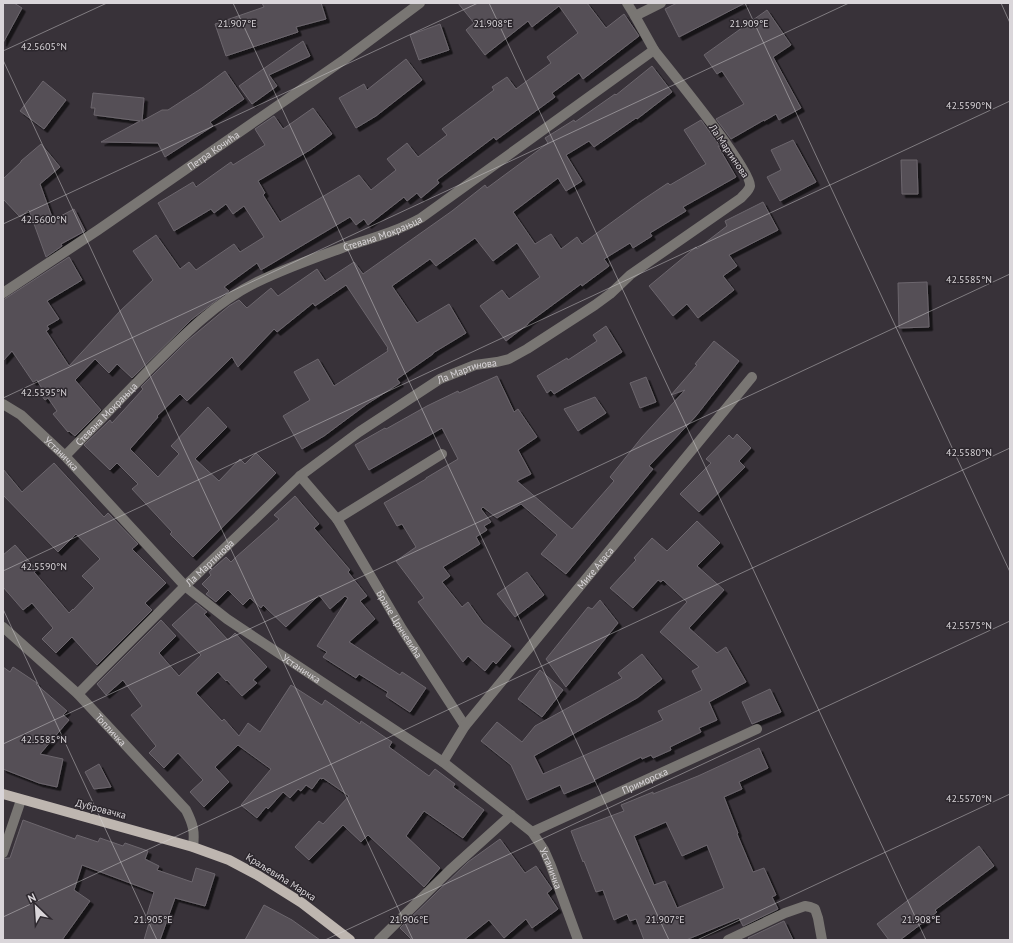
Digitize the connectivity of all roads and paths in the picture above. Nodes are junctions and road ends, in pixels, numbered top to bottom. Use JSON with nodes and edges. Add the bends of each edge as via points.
{"nodes":[{"id":1,"x":420,"y":3,"type":"edge"},
{"id":2,"x":627,"y":3,"type":"edge"},
{"id":3,"x":661,"y":3,"type":"edge"},
{"id":4,"x":635,"y":16,"type":"junction"},
{"id":5,"x":654,"y":50,"type":"junction"},
{"id":6,"x":3,"y":292,"type":"edge"},
{"id":7,"x":752,"y":377,"type":"dead end"},
{"id":8,"x":3,"y":404,"type":"edge"},
{"id":9,"x":442,"y":454,"type":"dead end"},
{"id":10,"x":65,"y":456,"type":"junction"},
{"id":11,"x":300,"y":476,"type":"junction"},
{"id":12,"x":337,"y":519,"type":"junction"},
{"id":13,"x":185,"y":586,"type":"junction"},
{"id":14,"x":3,"y":627,"type":"edge"},
{"id":15,"x":78,"y":694,"type":"junction"},
{"id":16,"x":465,"y":726,"type":"junction"},
{"id":17,"x":757,"y":729,"type":"dead end"},
{"id":18,"x":443,"y":762,"type":"junction"},
{"id":19,"x":3,"y":794,"type":"edge"},
{"id":20,"x":21,"y":800,"type":"junction"},
{"id":21,"x":511,"y":814,"type":"junction"},
{"id":22,"x":532,"y":832,"type":"junction"},
{"id":23,"x":193,"y":847,"type":"junction"},
{"id":24,"x":3,"y":853,"type":"edge"},
{"id":25,"x":350,"y":940,"type":"edge"},
{"id":26,"x":380,"y":940,"type":"edge"},
{"id":27,"x":578,"y":940,"type":"edge"},
{"id":28,"x":728,"y":940,"type":"edge"},
{"id":29,"x":822,"y":940,"type":"edge"}],
"edges":[{"from":1,"to":6,"type":"street","name":"Петра Кочића","via":[[345,59],[98,230]]},
{"from":2,"to":4,"type":"street"},
{"from":3,"to":4,"type":"street"},
{"from":4,"to":5,"type":"street"},
{"from":5,"to":10,"type":"street","name":"Стевана Мокрањца","via":[[421,218],[403,228],[340,249],[256,282],[210,311]]},
{"from":5,"to":11,"type":"street","name":"Ла Мартинова","via":[[739,162],[750,182],[748,192],[630,276],[595,305],[527,349],[510,359],[475,365],[440,380],[359,432]]},
{"from":7,"to":16,"type":"street","name":"Мике Аласа"},
{"from":8,"to":10,"type":"street","name":"Устаничка","via":[[21,415]]},
{"from":9,"to":12,"type":"street"},
{"from":10,"to":13,"type":"street","name":"Устаничка"},
{"from":11,"to":12,"type":"street","name":"Бране Црнчевића"},
{"from":11,"to":13,"type":"street","name":"Ла Мартинова"},
{"from":12,"to":16,"type":"street","name":"Бране Црнчевића","via":[[402,629]]},
{"from":13,"to":15,"type":"street","name":"Ла Мартинова"},
{"from":13,"to":18,"type":"street","name":"Устаничка","via":[[227,619]]},
{"from":14,"to":15,"type":"street","name":"Топличка"},
{"from":15,"to":23,"type":"street","name":"Топличка","via":[[186,810],[192,822]]},
{"from":16,"to":18,"type":"street","name":"Мике Аласа"},
{"from":17,"to":22,"type":"street","name":"Приморска"},
{"from":18,"to":21,"type":"street","name":"Устаничка"},
{"from":19,"to":20,"type":"main road","name":"Дубровачка"},
{"from":20,"to":23,"type":"main road","name":"Дубровачка"},
{"from":20,"to":24,"type":"street"},
{"from":21,"to":22,"type":"street","name":"Устаничка"},
{"from":21,"to":26,"type":"street"},
{"from":22,"to":27,"type":"street","name":"Устаничка","via":[[551,866]]},
{"from":23,"to":25,"type":"main road","name":"Краљевића Марка","via":[[229,860],[259,876],[302,903]]},
{"from":28,"to":29,"type":"street","via":[[805,906],[815,910]]}]}
